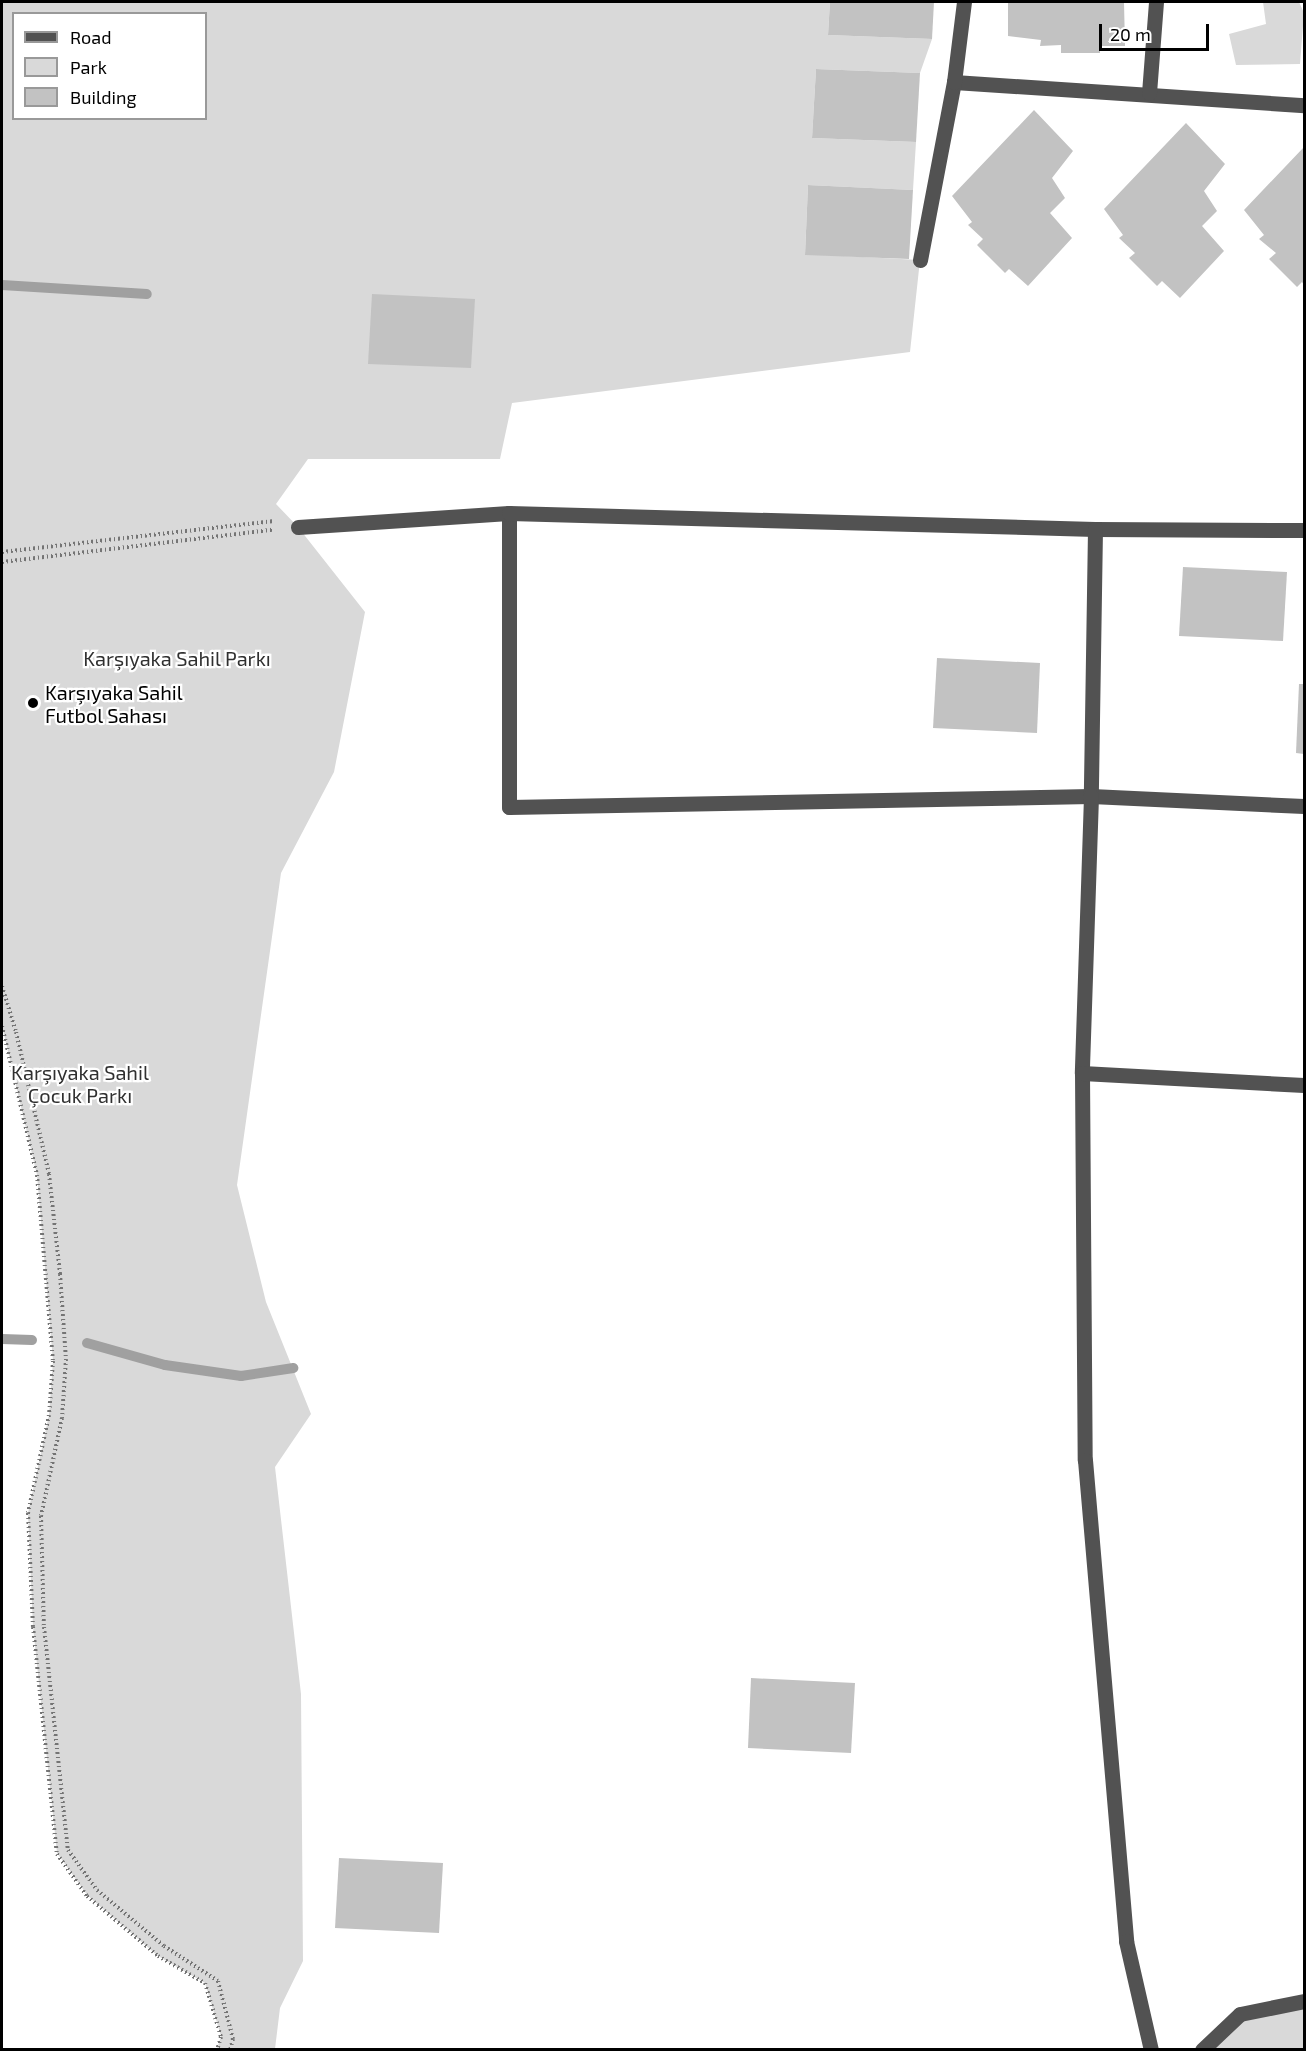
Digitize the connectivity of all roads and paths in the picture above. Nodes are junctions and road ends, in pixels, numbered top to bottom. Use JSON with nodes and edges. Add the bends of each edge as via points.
{"nodes":[{"id":1,"x":964,"y":2,"type":"edge"},
{"id":2,"x":1156,"y":2,"type":"edge"},
{"id":3,"x":954,"y":82,"type":"junction"},
{"id":4,"x":1149,"y":93,"type":"junction"},
{"id":5,"x":1305,"y":105,"type":"edge"},
{"id":6,"x":920,"y":260,"type":"dead end"},
{"id":7,"x":509,"y":513,"type":"junction"},
{"id":8,"x":298,"y":527,"type":"junction"},
{"id":9,"x":1095,"y":529,"type":"junction"},
{"id":10,"x":1305,"y":530,"type":"edge"},
{"id":11,"x":2,"y":552,"type":"edge"},
{"id":12,"x":2,"y":562,"type":"edge"},
{"id":13,"x":1090,"y":796,"type":"junction"},
{"id":14,"x":1305,"y":806,"type":"edge"},
{"id":15,"x":2,"y":986,"type":"edge"},
{"id":16,"x":2,"y":1026,"type":"edge"},
{"id":17,"x":1082,"y":1073,"type":"junction"},
{"id":18,"x":1305,"y":1085,"type":"edge"},
{"id":19,"x":1305,"y":2001,"type":"edge"},
{"id":20,"x":217,"y":2049,"type":"edge"},
{"id":21,"x":230,"y":2049,"type":"edge"},
{"id":22,"x":1151,"y":2049,"type":"edge"},
{"id":23,"x":1202,"y":2049,"type":"edge"}],
"edges":[{"from":1,"to":3,"type":"street"},
{"from":2,"to":4,"type":"street"},
{"from":3,"to":4,"type":"street"},
{"from":3,"to":6,"type":"street"},
{"from":4,"to":5,"type":"street"},
{"from":7,"to":8,"type":"street"},
{"from":7,"to":9,"type":"street"},
{"from":7,"to":13,"type":"street","via":[[509,807]]},
{"from":8,"to":11,"type":"path","via":[[273,520]]},
{"from":8,"to":12,"type":"path"},
{"from":9,"to":10,"type":"street"},
{"from":9,"to":13,"type":"street"},
{"from":13,"to":14,"type":"street"},
{"from":13,"to":17,"type":"street"},
{"from":15,"to":21,"type":"path","via":[[49,1174],[60,1274],[66,1359],[62,1418],[40,1516],[44,1627],[68,1850],[97,1890],[164,1946],[218,1981],[233,2039]]},
{"from":16,"to":20,"type":"path","via":[[37,1175],[52,1361],[49,1415],[28,1513],[33,1628],[57,1854],[87,1896],[158,1956],[205,1983],[221,2037]]},
{"from":17,"to":18,"type":"street"},
{"from":17,"to":22,"type":"street","via":[[1085,1460],[1126,1941]]},
{"from":19,"to":23,"type":"street","via":[[1240,2014]]}]}
